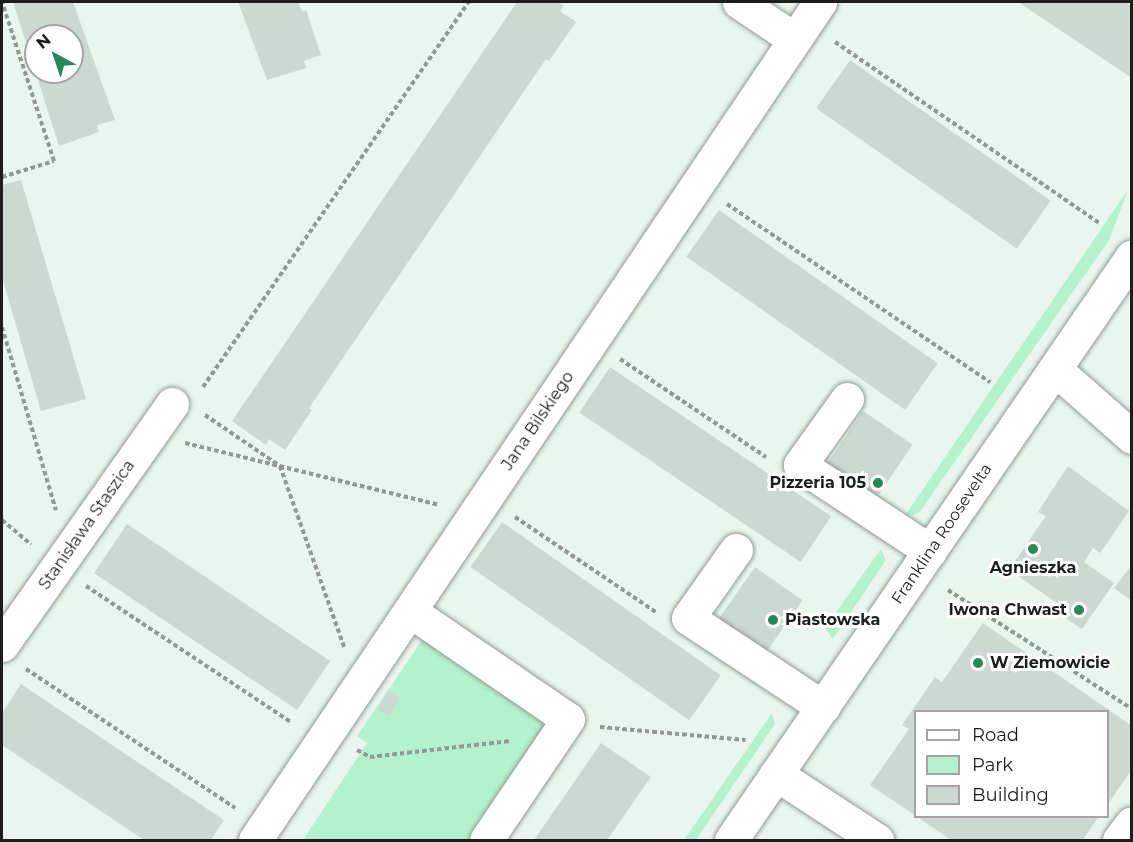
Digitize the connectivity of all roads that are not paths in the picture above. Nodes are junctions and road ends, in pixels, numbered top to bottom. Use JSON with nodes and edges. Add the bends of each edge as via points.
{"nodes":[{"id":1,"x":739,"y":2,"type":"edge"},
{"id":2,"x":820,"y":2,"type":"edge"},
{"id":3,"x":794,"y":39,"type":"junction"},
{"id":4,"x":1131,"y":256,"type":"edge"},
{"id":5,"x":1054,"y":369,"type":"junction"},
{"id":6,"x":847,"y":399,"type":"dead end"},
{"id":7,"x":190,"y":404,"type":"road end"},
{"id":8,"x":1131,"y":437,"type":"edge"},
{"id":9,"x":736,"y":550,"type":"dead end"},
{"id":10,"x":930,"y":551,"type":"junction"},
{"id":11,"x":410,"y":611,"type":"junction"},
{"id":12,"x":13,"y":657,"type":"edge"},
{"id":13,"x":823,"y":707,"type":"junction"},
{"id":14,"x":776,"y":774,"type":"junction"},
{"id":15,"x":1131,"y":823,"type":"edge"},
{"id":16,"x":249,"y":827,"type":"edge"},
{"id":17,"x":486,"y":840,"type":"edge"},
{"id":18,"x":731,"y":840,"type":"edge"},
{"id":19,"x":878,"y":840,"type":"edge"},
{"id":20,"x":1119,"y":840,"type":"edge"}],
"edges":[{"from":1,"to":3,"type":"street"},
{"from":2,"to":3,"type":"street","name":"Jana Bilskiego"},
{"from":3,"to":11,"type":"street","name":"Jana Bilskiego"},
{"from":4,"to":5,"type":"street","name":"Franklina Roosevelta"},
{"from":5,"to":8,"type":"street"},
{"from":5,"to":10,"type":"street","name":"Franklina Roosevelta"},
{"from":6,"to":10,"type":"street","via":[[800,465]]},
{"from":7,"to":12,"type":"street","name":"Stanisława Staszica","via":[[68,551]]},
{"from":9,"to":13,"type":"street","via":[[688,618]]},
{"from":10,"to":13,"type":"street","name":"Franklina Roosevelta"},
{"from":11,"to":16,"type":"street","name":"Jana Bilskiego","via":[[314,731]]},
{"from":11,"to":17,"type":"street","via":[[557,724]]},
{"from":13,"to":14,"type":"street","name":"Franklina Roosevelta"},
{"from":14,"to":18,"type":"street","name":"Franklina Roosevelta"},
{"from":14,"to":19,"type":"street"},
{"from":15,"to":20,"type":"street"}]}
